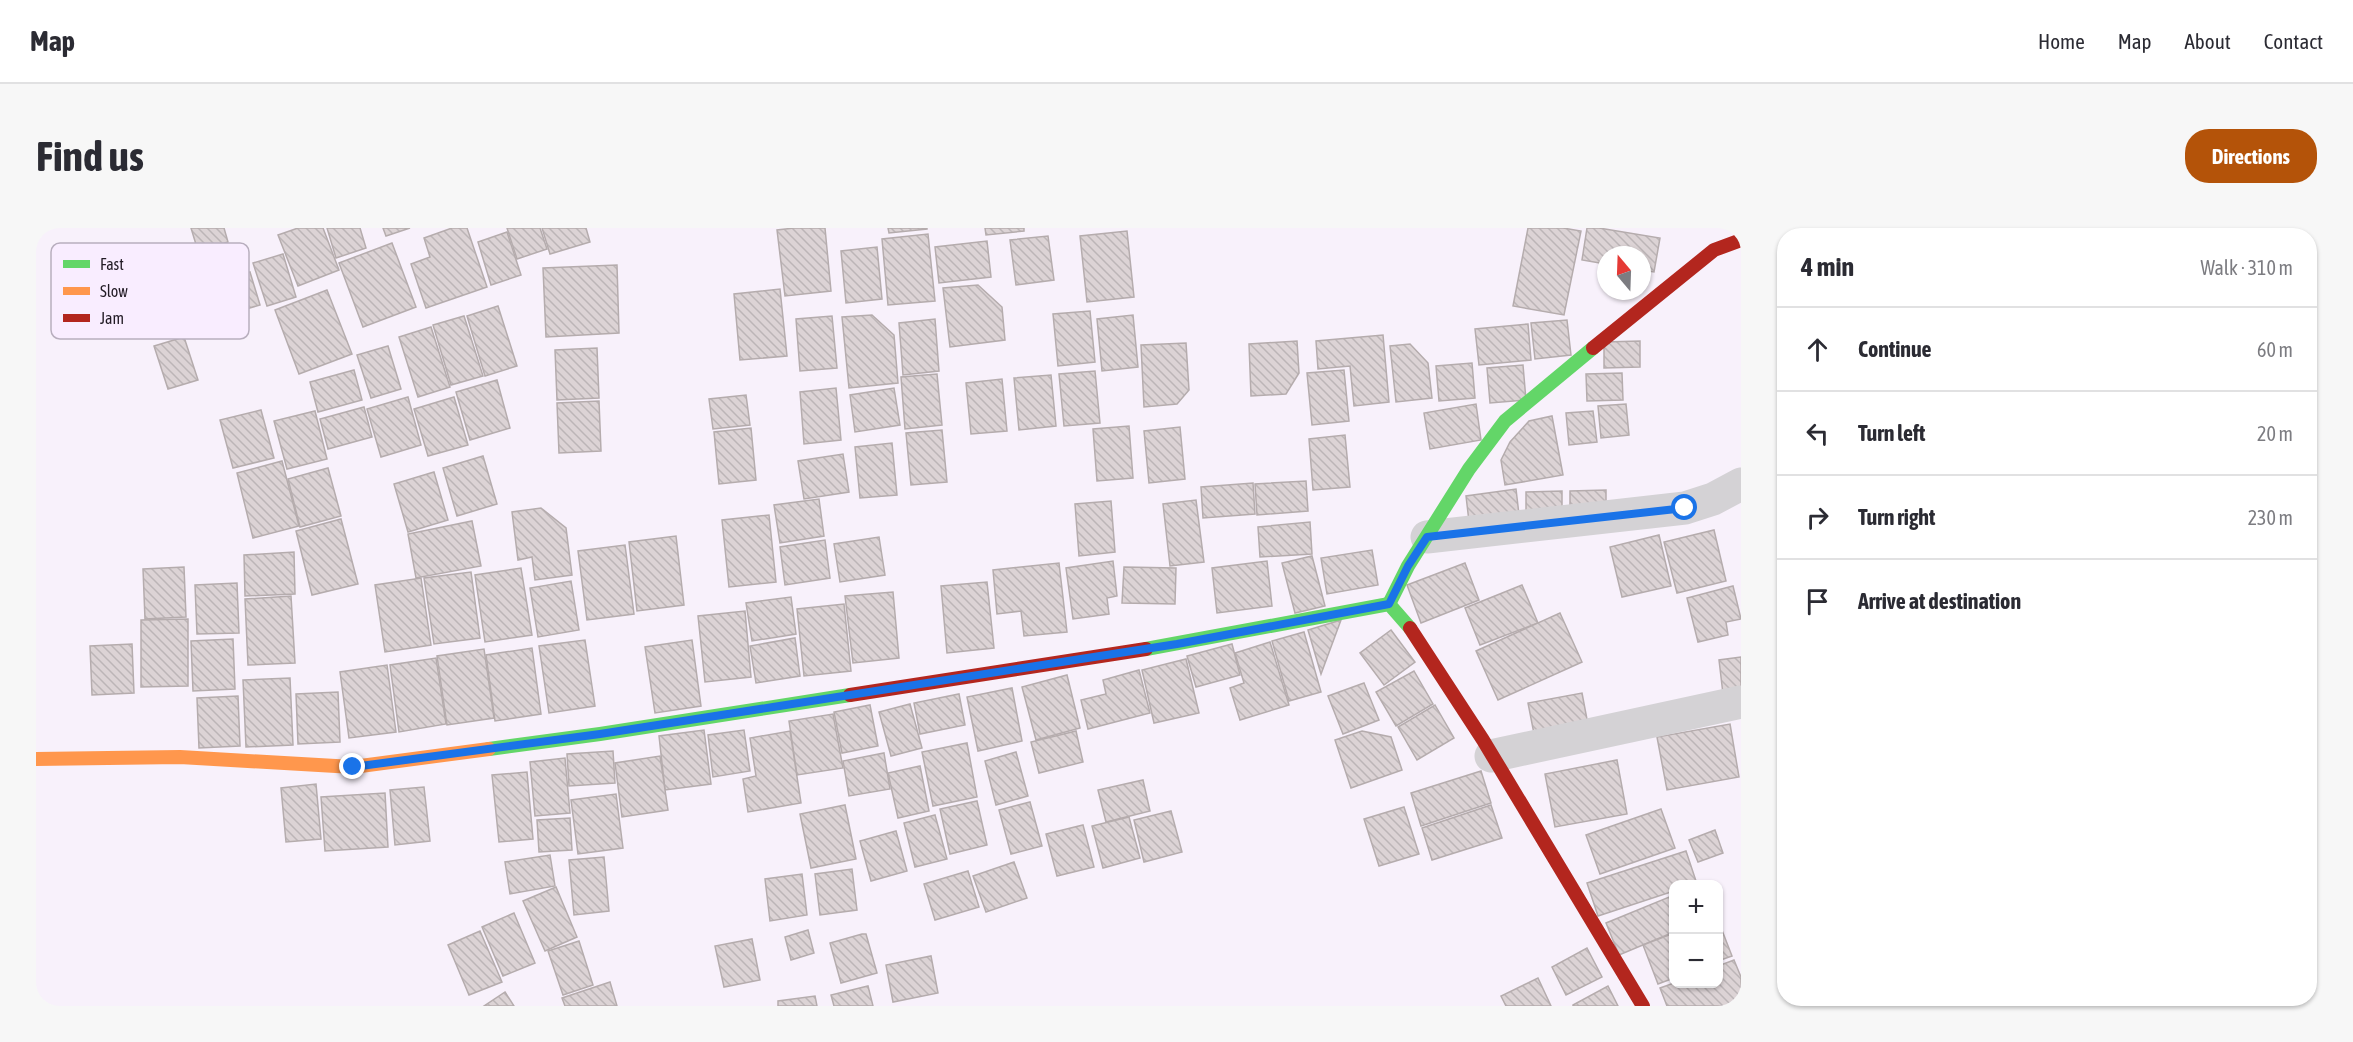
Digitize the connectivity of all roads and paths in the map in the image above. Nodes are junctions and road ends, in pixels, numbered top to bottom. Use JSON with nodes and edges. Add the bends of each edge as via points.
{"nodes":[{"id":1,"x":1741,"y":240,"type":"edge"},
{"id":2,"x":1741,"y":484,"type":"edge"},
{"id":3,"x":1427,"y":537,"type":"junction"},
{"id":4,"x":1389,"y":604,"type":"junction"},
{"id":5,"x":1741,"y":702,"type":"edge"},
{"id":6,"x":1491,"y":756,"type":"junction"},
{"id":7,"x":36,"y":759,"type":"edge"},
{"id":8,"x":1643,"y":1006,"type":"edge"}],
"edges":[{"from":1,"to":3,"type":"street","via":[[1714,250],[1505,422],[1469,469]]},
{"from":2,"to":3,"type":"street","via":[[1685,508]]},
{"from":3,"to":4,"type":"street"},
{"from":4,"to":6,"type":"street","via":[[1408,626]]},
{"from":4,"to":7,"type":"street","via":[[1177,644],[600,734],[353,767],[180,757]]},
{"from":5,"to":6,"type":"street"},
{"from":6,"to":8,"type":"street"}]}
